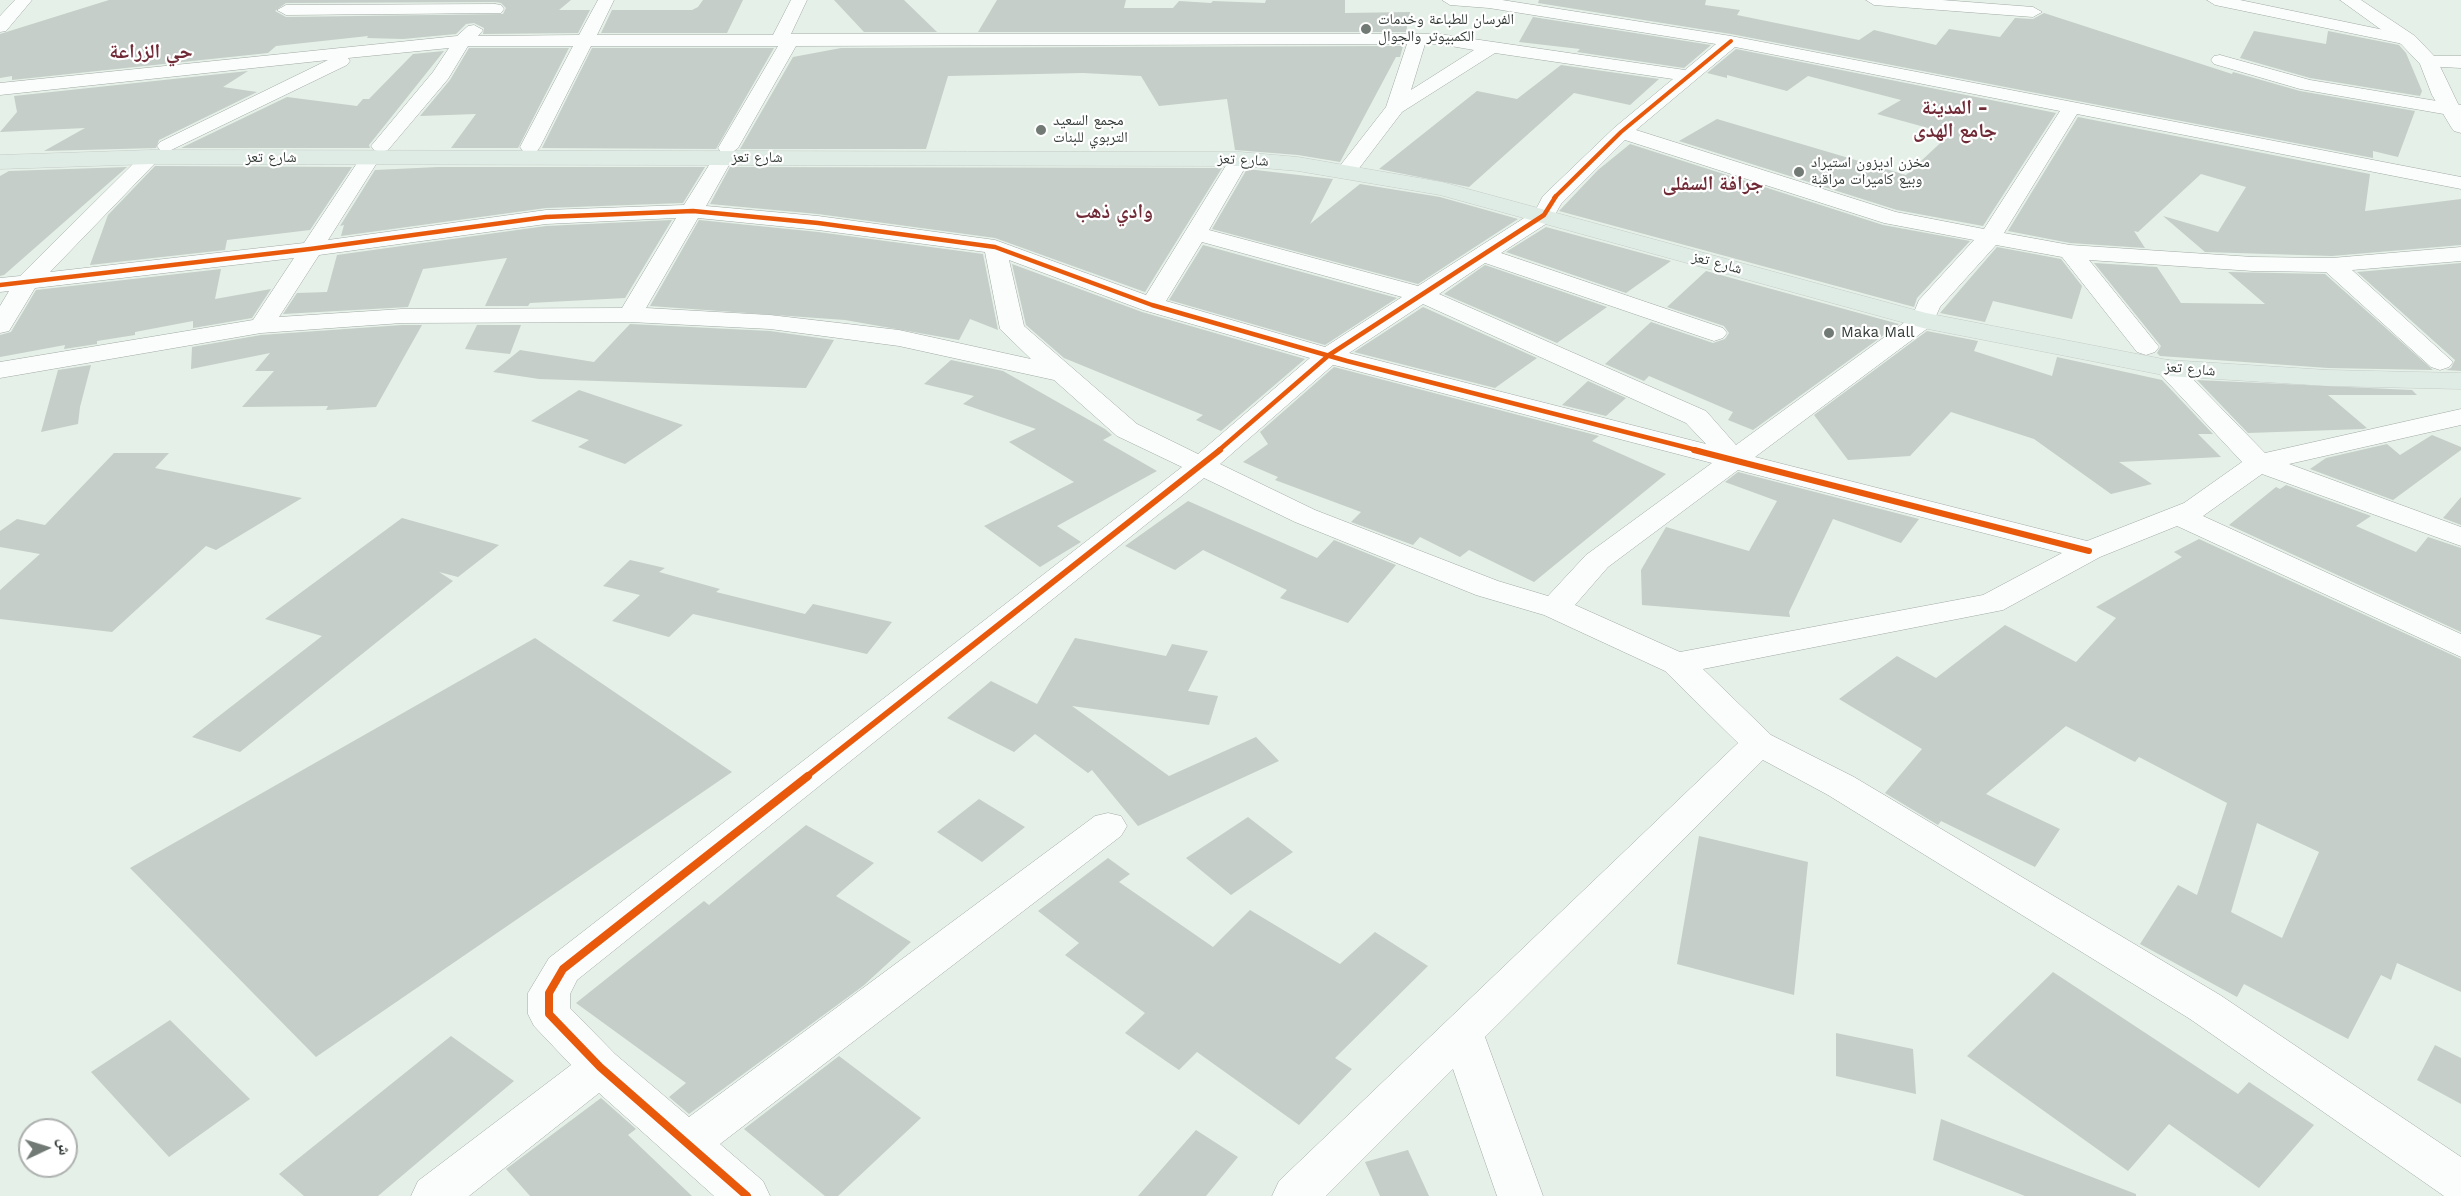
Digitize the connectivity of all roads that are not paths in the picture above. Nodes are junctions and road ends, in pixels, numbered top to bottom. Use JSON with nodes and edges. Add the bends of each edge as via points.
{"nodes":[{"id":1,"x":24,"y":0,"type":"edge"},
{"id":2,"x":606,"y":0,"type":"edge"},
{"id":3,"x":799,"y":0,"type":"edge"},
{"id":4,"x":1450,"y":0,"type":"edge"},
{"id":5,"x":1874,"y":0,"type":"edge"},
{"id":6,"x":2215,"y":0,"type":"edge"},
{"id":7,"x":2349,"y":0,"type":"edge"},
{"id":8,"x":500,"y":5,"type":"edge"},
{"id":9,"x":286,"y":10,"type":"dead end"},
{"id":10,"x":2033,"y":12,"type":"dead end"},
{"id":11,"x":0,"y":27,"type":"edge"},
{"id":12,"x":786,"y":39,"type":"junction"},
{"id":13,"x":1418,"y":39,"type":"junction"},
{"id":14,"x":586,"y":40,"type":"junction"},
{"id":15,"x":2408,"y":40,"type":"junction"},
{"id":16,"x":462,"y":41,"type":"junction"},
{"id":17,"x":1731,"y":41,"type":"junction"},
{"id":18,"x":1491,"y":47,"type":"junction"},
{"id":19,"x":361,"y":51,"type":"junction"},
{"id":20,"x":2220,"y":60,"type":"dead end"},
{"id":21,"x":2429,"y":62,"type":"junction"},
{"id":22,"x":2461,"y":62,"type":"edge"},
{"id":23,"x":1688,"y":76,"type":"junction"},
{"id":24,"x":0,"y":89,"type":"edge"},
{"id":25,"x":1395,"y":108,"type":"junction"},
{"id":26,"x":2071,"y":108,"type":"junction"},
{"id":27,"x":2458,"y":116,"type":"edge"},
{"id":28,"x":1621,"y":132,"type":"junction"},
{"id":29,"x":530,"y":147,"type":"junction"},
{"id":30,"x":0,"y":150,"type":"edge"},
{"id":31,"x":159,"y":152,"type":"junction"},
{"id":32,"x":376,"y":152,"type":"junction"},
{"id":33,"x":726,"y":153,"type":"junction"},
{"id":34,"x":1240,"y":159,"type":"junction"},
{"id":35,"x":0,"y":162,"type":"edge"},
{"id":36,"x":1350,"y":166,"type":"junction"},
{"id":37,"x":2461,"y":183,"type":"edge"},
{"id":38,"x":1547,"y":208,"type":"junction"},
{"id":39,"x":693,"y":211,"type":"junction"},
{"id":40,"x":1196,"y":232,"type":"junction"},
{"id":41,"x":1990,"y":237,"type":"junction"},
{"id":42,"x":995,"y":247,"type":"junction"},
{"id":43,"x":309,"y":249,"type":"junction"},
{"id":44,"x":2070,"y":252,"type":"junction"},
{"id":45,"x":2461,"y":254,"type":"edge"},
{"id":46,"x":1483,"y":255,"type":"junction"},
{"id":47,"x":2332,"y":265,"type":"junction"},
{"id":48,"x":26,"y":283,"type":"junction"},
{"id":49,"x":0,"y":285,"type":"edge"},
{"id":50,"x":1422,"y":295,"type":"junction"},
{"id":51,"x":1152,"y":305,"type":"junction"},
{"id":52,"x":1925,"y":312,"type":"junction"},
{"id":53,"x":630,"y":315,"type":"junction"},
{"id":54,"x":0,"y":326,"type":"edge"},
{"id":55,"x":261,"y":326,"type":"junction"},
{"id":56,"x":1714,"y":333,"type":"dead end"},
{"id":57,"x":2146,"y":347,"type":"junction"},
{"id":58,"x":1329,"y":355,"type":"junction"},
{"id":59,"x":2451,"y":362,"type":"edge"},
{"id":60,"x":2168,"y":368,"type":"junction"},
{"id":61,"x":0,"y":370,"type":"edge"},
{"id":62,"x":1063,"y":374,"type":"junction"},
{"id":63,"x":2461,"y":381,"type":"edge"},
{"id":64,"x":2461,"y":417,"type":"edge"},
{"id":65,"x":1733,"y":458,"type":"junction"},
{"id":66,"x":2259,"y":463,"type":"junction"},
{"id":67,"x":1201,"y":466,"type":"junction"},
{"id":68,"x":2177,"y":515,"type":"junction"},
{"id":69,"x":2461,"y":537,"type":"edge"},
{"id":70,"x":2089,"y":551,"type":"junction"},
{"id":71,"x":1555,"y":608,"type":"junction"},
{"id":72,"x":2461,"y":647,"type":"edge"},
{"id":73,"x":1677,"y":663,"type":"junction"},
{"id":74,"x":1759,"y":743,"type":"junction"},
{"id":75,"x":1108,"y":826,"type":"dead end"},
{"id":76,"x":1463,"y":1035,"type":"junction"},
{"id":77,"x":600,"y":1067,"type":"junction"},
{"id":78,"x":687,"y":1144,"type":"junction"},
{"id":79,"x":2461,"y":1182,"type":"edge"},
{"id":80,"x":434,"y":1196,"type":"edge"},
{"id":81,"x":747,"y":1196,"type":"edge"},
{"id":82,"x":1295,"y":1196,"type":"edge"},
{"id":83,"x":1520,"y":1196,"type":"edge"}],
"edges":[{"from":1,"to":11,"type":"street"},
{"from":2,"to":14,"type":"street"},
{"from":3,"to":12,"type":"street"},
{"from":4,"to":17,"type":"street"},
{"from":5,"to":10,"type":"street"},
{"from":6,"to":15,"type":"street"},
{"from":7,"to":15,"type":"main road"},
{"from":8,"to":9,"type":"street"},
{"from":8,"to":16,"type":"street"},
{"from":12,"to":13,"type":"street"},
{"from":12,"to":14,"type":"street"},
{"from":12,"to":33,"type":"street"},
{"from":13,"to":18,"type":"street"},
{"from":13,"to":25,"type":"street"},
{"from":14,"to":16,"type":"street"},
{"from":14,"to":29,"type":"street"},
{"from":15,"to":21,"type":"main road"},
{"from":16,"to":19,"type":"street"},
{"from":16,"to":32,"type":"street","via":[[441,75]]},
{"from":17,"to":23,"type":"street"},
{"from":17,"to":26,"type":"street"},
{"from":18,"to":23,"type":"street"},
{"from":18,"to":25,"type":"street"},
{"from":19,"to":24,"type":"street"},
{"from":19,"to":31,"type":"street"},
{"from":20,"to":27,"type":"street","via":[[2307,85]]},
{"from":21,"to":22,"type":"street"},
{"from":21,"to":27,"type":"main road","via":[[2442,95]]},
{"from":23,"to":28,"type":"street"},
{"from":25,"to":36,"type":"street"},
{"from":26,"to":37,"type":"street"},
{"from":26,"to":41,"type":"street"},
{"from":28,"to":38,"type":"street"},
{"from":28,"to":41,"type":"street","via":[[1892,218]]},
{"from":29,"to":32,"type":"main road","name":"شارع تعز"},
{"from":29,"to":33,"type":"main road","name":"شارع تعز"},
{"from":30,"to":31,"type":"main road","name":"شارع تعز","via":[[55,146]]},
{"from":31,"to":32,"type":"main road","name":"شارع تعز"},
{"from":31,"to":35,"type":"main road","name":"شارع تعز"},
{"from":31,"to":48,"type":"street"},
{"from":32,"to":33,"type":"main road","name":"شارع تعز"},
{"from":32,"to":43,"type":"street"},
{"from":33,"to":34,"type":"main road","name":"شارع تعز"},
{"from":33,"to":36,"type":"main road","name":"شارع تعز","via":[[1245,150]]},
{"from":33,"to":39,"type":"street"},
{"from":34,"to":36,"type":"main road","name":"شارع تعز"},
{"from":34,"to":40,"type":"street"},
{"from":36,"to":38,"type":"main road","name":"شارع تعز","via":[[1442,189]]},
{"from":38,"to":46,"type":"street"},
{"from":38,"to":52,"type":"main road","name":"شارع تعز"},
{"from":39,"to":42,"type":"street"},
{"from":39,"to":43,"type":"street","via":[[546,217]]},
{"from":39,"to":53,"type":"street"},
{"from":40,"to":50,"type":"street"},
{"from":40,"to":51,"type":"street"},
{"from":41,"to":44,"type":"street"},
{"from":41,"to":52,"type":"street"},
{"from":42,"to":51,"type":"street"},
{"from":42,"to":62,"type":"street","via":[[1012,329]]},
{"from":43,"to":48,"type":"street"},
{"from":43,"to":55,"type":"street"},
{"from":44,"to":47,"type":"street"},
{"from":44,"to":57,"type":"street"},
{"from":45,"to":47,"type":"street"},
{"from":46,"to":50,"type":"street"},
{"from":46,"to":56,"type":"street"},
{"from":47,"to":59,"type":"street"},
{"from":48,"to":49,"type":"street"},
{"from":48,"to":54,"type":"street"},
{"from":50,"to":58,"type":"street"},
{"from":50,"to":65,"type":"street","via":[[1696,417]]},
{"from":51,"to":58,"type":"street"},
{"from":52,"to":57,"type":"main road","name":"شارع تعز"},
{"from":52,"to":60,"type":"main road","name":"شارع تعز"},
{"from":52,"to":65,"type":"street"},
{"from":53,"to":55,"type":"street","via":[[402,316]]},
{"from":53,"to":62,"type":"street","via":[[770,322],[899,338]]},
{"from":55,"to":61,"type":"street"},
{"from":57,"to":59,"type":"main road","name":"شارع تعز","via":[[2232,358]]},
{"from":58,"to":65,"type":"street"},
{"from":58,"to":67,"type":"street"},
{"from":60,"to":63,"type":"main road","name":"شارع تعز"},
{"from":60,"to":66,"type":"street"},
{"from":62,"to":67,"type":"street","via":[[1127,430]]},
{"from":64,"to":66,"type":"street"},
{"from":65,"to":70,"type":"street"},
{"from":65,"to":71,"type":"street","via":[[1597,561]]},
{"from":66,"to":68,"type":"street","via":[[2194,509]]},
{"from":66,"to":69,"type":"street"},
{"from":67,"to":71,"type":"street","via":[[1305,516],[1486,588]]},
{"from":67,"to":77,"type":"street","via":[[563,969],[549,993],[549,1014]]},
{"from":68,"to":70,"type":"street"},
{"from":68,"to":72,"type":"street"},
{"from":70,"to":73,"type":"street","via":[[1992,603]]},
{"from":71,"to":73,"type":"street"},
{"from":73,"to":74,"type":"street"},
{"from":74,"to":76,"type":"street"},
{"from":74,"to":79,"type":"street","via":[[1841,786],[2205,1007]]},
{"from":75,"to":78,"type":"street"},
{"from":76,"to":82,"type":"street"},
{"from":76,"to":83,"type":"street"},
{"from":77,"to":78,"type":"street"},
{"from":77,"to":80,"type":"street"},
{"from":78,"to":81,"type":"street"}]}
